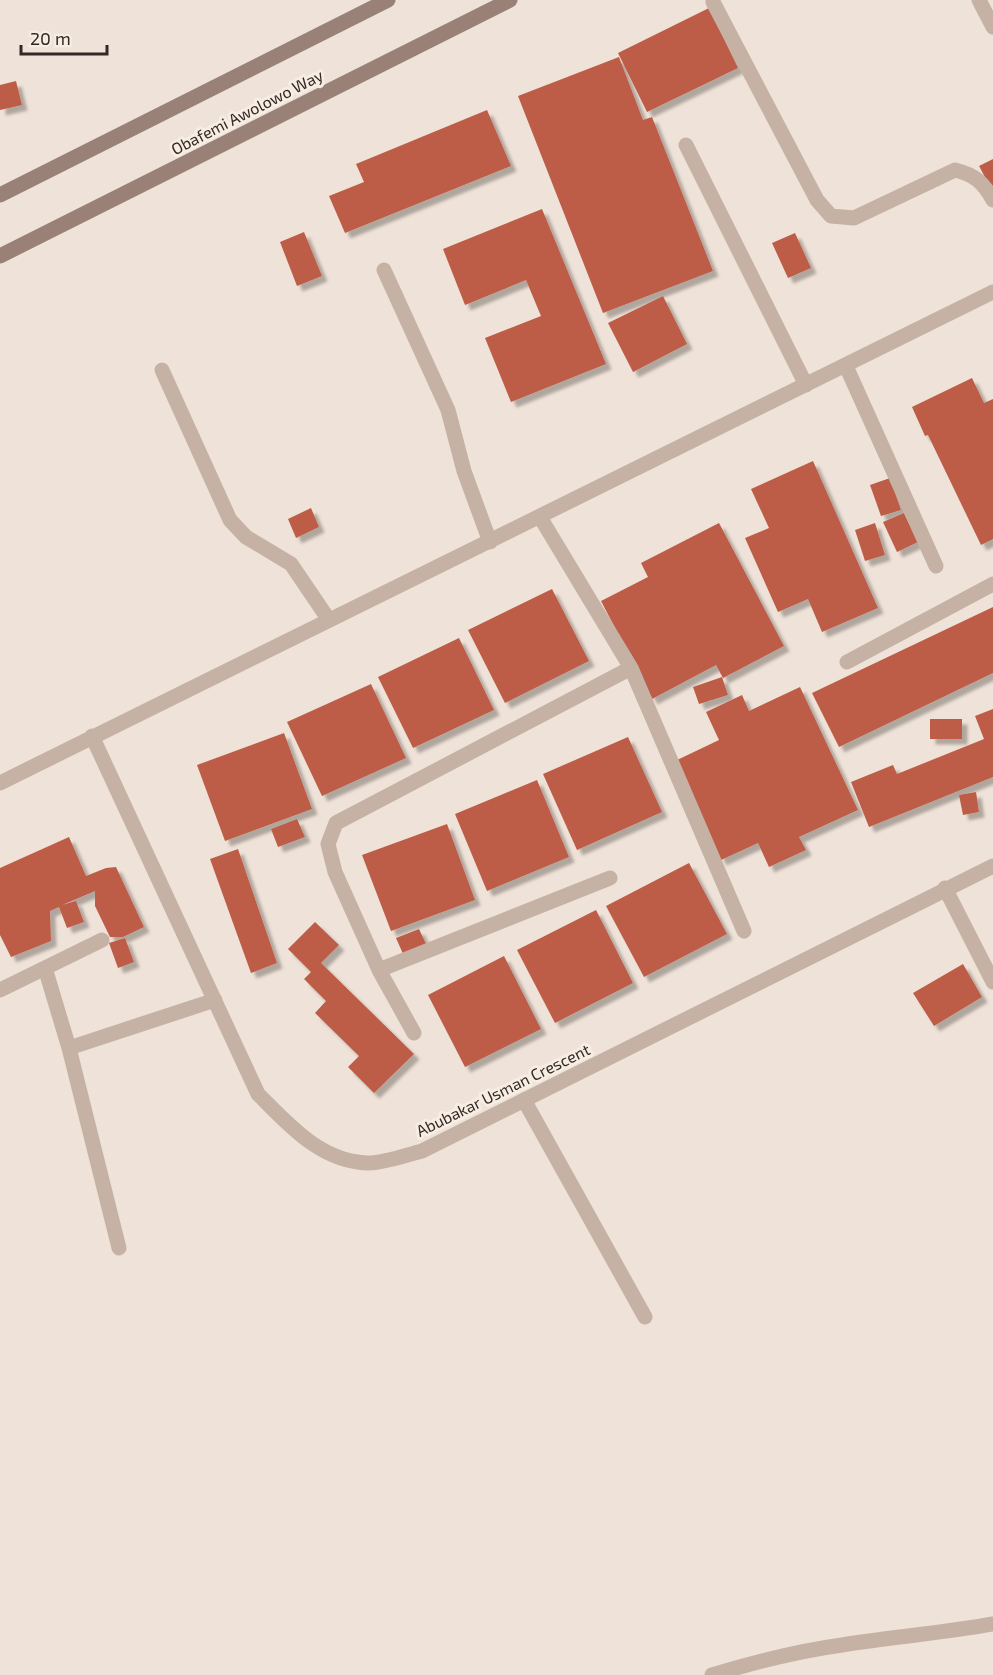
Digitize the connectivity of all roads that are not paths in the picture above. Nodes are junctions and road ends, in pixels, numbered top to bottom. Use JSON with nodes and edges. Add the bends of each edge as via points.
{"nodes":[{"id":1,"x":388,"y":0,"type":"edge"},
{"id":2,"x":510,"y":0,"type":"edge"},
{"id":3,"x":979,"y":0,"type":"edge"},
{"id":4,"x":713,"y":2,"type":"dead end"},
{"id":5,"x":993,"y":27,"type":"edge"},
{"id":6,"x":686,"y":145,"type":"dead end"},
{"id":7,"x":0,"y":195,"type":"edge"},
{"id":8,"x":993,"y":200,"type":"edge"},
{"id":9,"x":0,"y":256,"type":"edge"},
{"id":10,"x":384,"y":270,"type":"dead end"},
{"id":11,"x":993,"y":292,"type":"edge"},
{"id":12,"x":846,"y":366,"type":"junction"},
{"id":13,"x":162,"y":370,"type":"dead end"},
{"id":14,"x":806,"y":386,"type":"junction"},
{"id":15,"x":540,"y":517,"type":"junction"},
{"id":16,"x":490,"y":542,"type":"junction"},
{"id":17,"x":936,"y":566,"type":"dead end"},
{"id":18,"x":993,"y":584,"type":"edge"},
{"id":19,"x":329,"y":620,"type":"junction"},
{"id":20,"x":847,"y":662,"type":"dead end"},
{"id":21,"x":631,"y":668,"type":"junction"},
{"id":22,"x":92,"y":736,"type":"junction"},
{"id":23,"x":0,"y":783,"type":"edge"},
{"id":24,"x":993,"y":866,"type":"edge"},
{"id":25,"x":610,"y":878,"type":"dead end"},
{"id":26,"x":945,"y":888,"type":"junction"},
{"id":27,"x":744,"y":931,"type":"dead end"},
{"id":28,"x":102,"y":940,"type":"dead end"},
{"id":29,"x":45,"y":968,"type":"junction"},
{"id":30,"x":379,"y":970,"type":"junction"},
{"id":31,"x":993,"y":982,"type":"edge"},
{"id":32,"x":0,"y":990,"type":"edge"},
{"id":33,"x":215,"y":1000,"type":"junction"},
{"id":34,"x":414,"y":1033,"type":"dead end"},
{"id":35,"x":69,"y":1048,"type":"junction"},
{"id":36,"x":524,"y":1100,"type":"junction"},
{"id":37,"x":119,"y":1248,"type":"dead end"},
{"id":38,"x":645,"y":1317,"type":"dead end"},
{"id":39,"x":993,"y":1624,"type":"edge"},
{"id":40,"x":712,"y":1675,"type":"edge"}],
"edges":[{"from":1,"to":7,"type":"main road"},
{"from":2,"to":9,"type":"main road","name":"Obafemi Awolowo Way"},
{"from":3,"to":5,"type":"street"},
{"from":4,"to":8,"type":"street","via":[[818,200],[831,216],[854,218],[955,170],[972,174],[986,186]]},
{"from":6,"to":14,"type":"street"},
{"from":10,"to":16,"type":"street","via":[[448,410],[464,471]]},
{"from":11,"to":12,"type":"street"},
{"from":12,"to":14,"type":"street"},
{"from":12,"to":17,"type":"street"},
{"from":13,"to":19,"type":"street","via":[[230,520],[246,537],[291,564]]},
{"from":14,"to":15,"type":"street"},
{"from":15,"to":16,"type":"street"},
{"from":15,"to":21,"type":"street"},
{"from":16,"to":19,"type":"street"},
{"from":18,"to":20,"type":"street"},
{"from":19,"to":22,"type":"street"},
{"from":21,"to":27,"type":"street"},
{"from":21,"to":30,"type":"street","via":[[336,823],[328,844],[335,872]]},
{"from":22,"to":23,"type":"street"},
{"from":22,"to":33,"type":"street","name":"Abubakar Usman Crescent"},
{"from":24,"to":26,"type":"street","name":"Abubakar Usman Crescent"},
{"from":25,"to":30,"type":"street"},
{"from":26,"to":31,"type":"street"},
{"from":26,"to":36,"type":"street","name":"Abubakar Usman Crescent"},
{"from":28,"to":29,"type":"street"},
{"from":29,"to":32,"type":"street"},
{"from":29,"to":35,"type":"street"},
{"from":30,"to":34,"type":"street"},
{"from":33,"to":35,"type":"street"},
{"from":33,"to":36,"type":"street","name":"Abubakar Usman Crescent","via":[[258,1094],[292,1128],[334,1158],[369,1163],[422,1151]]},
{"from":35,"to":37,"type":"street"},
{"from":36,"to":38,"type":"street"},
{"from":39,"to":40,"type":"street","via":[[843,1645],[762,1660]]}]}
